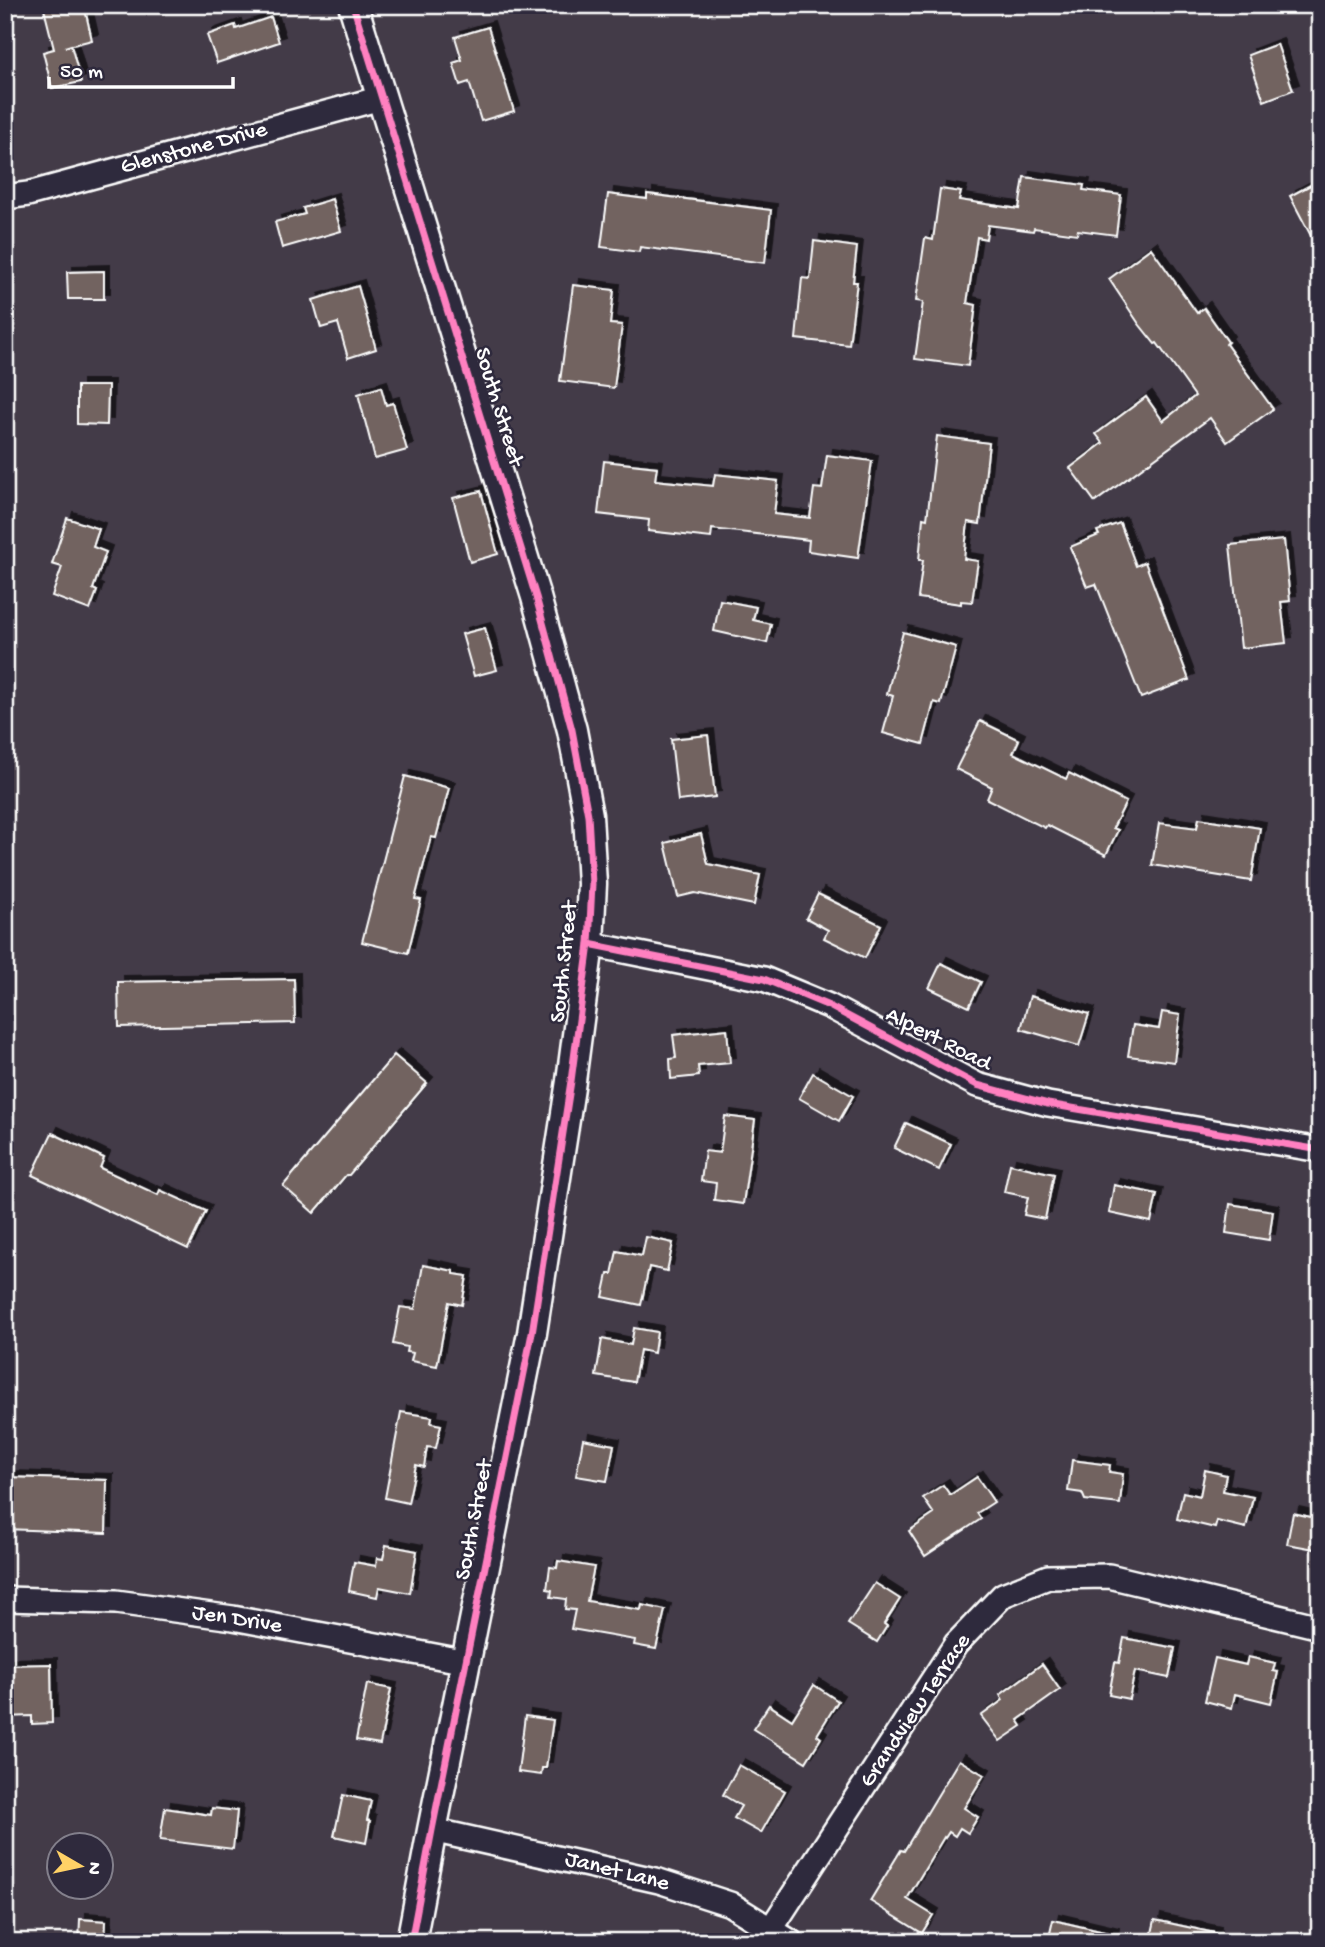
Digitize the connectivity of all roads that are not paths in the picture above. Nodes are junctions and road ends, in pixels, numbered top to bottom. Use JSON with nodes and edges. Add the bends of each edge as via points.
{"nodes":[{"id":1,"x":353,"y":5,"type":"edge"},
{"id":2,"x":381,"y":98,"type":"junction"},
{"id":3,"x":5,"y":197,"type":"edge"},
{"id":4,"x":589,"y":944,"type":"junction"},
{"id":5,"x":1320,"y":1150,"type":"edge"},
{"id":6,"x":5,"y":1599,"type":"edge"},
{"id":7,"x":1320,"y":1627,"type":"edge"},
{"id":8,"x":467,"y":1662,"type":"junction"},
{"id":9,"x":432,"y":1829,"type":"junction"},
{"id":10,"x":771,"y":1929,"type":"junction"},
{"id":11,"x":411,"y":1942,"type":"edge"},
{"id":12,"x":791,"y":1942,"type":"edge"}],
"edges":[{"from":1,"to":2,"type":"street","name":"South Street"},
{"from":2,"to":3,"type":"street","name":"Glenstone Drive"},
{"from":2,"to":4,"type":"street","name":"South Street","via":[[532,584],[572,730],[588,816]]},
{"from":4,"to":5,"type":"street","name":"Alpert Road","via":[[764,979],[829,1006],[977,1085],[1048,1104]]},
{"from":4,"to":8,"type":"street","name":"South Street","via":[[532,1333]]},
{"from":6,"to":8,"type":"street","name":"Jen Drive","via":[[129,1604],[233,1618]]},
{"from":7,"to":10,"type":"street","name":"Grandview Terrace","via":[[1109,1576],[1048,1577],[1003,1595],[956,1644]]},
{"from":8,"to":9,"type":"street","name":"South Street"},
{"from":9,"to":10,"type":"street","name":"Janet Lane","via":[[659,1881],[730,1903]]},
{"from":9,"to":11,"type":"street","name":"South Street"},
{"from":10,"to":12,"type":"street","name":"Janet Lane"}]}
